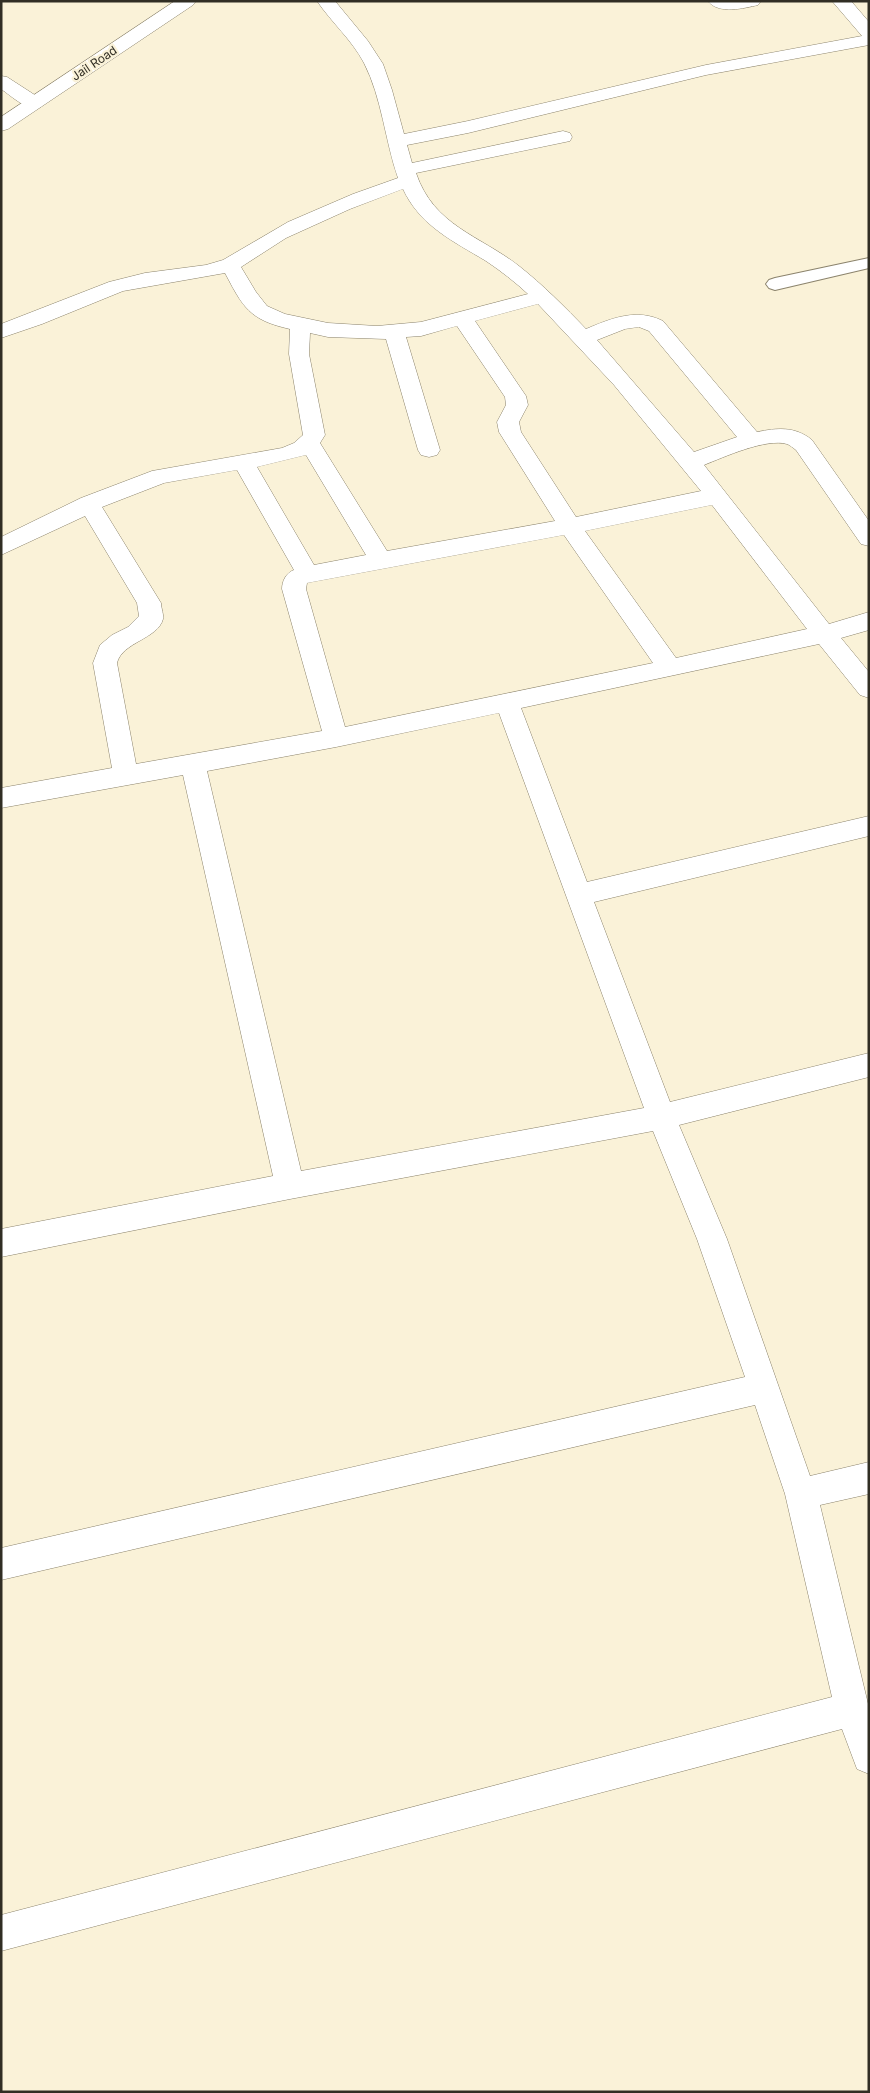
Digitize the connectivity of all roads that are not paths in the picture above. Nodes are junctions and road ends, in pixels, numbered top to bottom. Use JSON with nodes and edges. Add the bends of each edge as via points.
{"nodes":[{"id":1,"x":188,"y":1,"type":"edge"},
{"id":2,"x":326,"y":1,"type":"edge"},
{"id":3,"x":717,"y":1,"type":"edge"},
{"id":4,"x":752,"y":1,"type":"edge"},
{"id":5,"x":840,"y":1,"type":"edge"},
{"id":6,"x":869,"y":33,"type":"edge"},
{"id":7,"x":869,"y":40,"type":"edge"},
{"id":8,"x":1,"y":81,"type":"edge"},
{"id":9,"x":34,"y":103,"type":"junction"},
{"id":10,"x":1,"y":125,"type":"edge"},
{"id":11,"x":564,"y":137,"type":"dead end"},
{"id":12,"x":397,"y":141,"type":"junction"},
{"id":13,"x":407,"y":176,"type":"junction"},
{"id":14,"x":869,"y":263,"type":"edge"},
{"id":15,"x":230,"y":264,"type":"junction"},
{"id":16,"x":775,"y":284,"type":"dead end"},
{"id":17,"x":542,"y":297,"type":"junction"},
{"id":18,"x":463,"y":319,"type":"junction"},
{"id":19,"x":300,"y":326,"type":"junction"},
{"id":20,"x":1,"y":331,"type":"edge"},
{"id":21,"x":395,"y":333,"type":"junction"},
{"id":22,"x":583,"y":338,"type":"junction"},
{"id":23,"x":752,"y":441,"type":"junction"},
{"id":24,"x":310,"y":444,"type":"junction"},
{"id":25,"x":429,"y":450,"type":"dead end"},
{"id":26,"x":243,"y":461,"type":"junction"},
{"id":27,"x":689,"y":462,"type":"junction"},
{"id":28,"x":716,"y":496,"type":"junction"},
{"id":29,"x":89,"y":504,"type":"junction"},
{"id":30,"x":570,"y":526,"type":"junction"},
{"id":31,"x":869,"y":538,"type":"edge"},
{"id":32,"x":1,"y":547,"type":"edge"},
{"id":33,"x":381,"y":560,"type":"junction"},
{"id":34,"x":308,"y":574,"type":"junction"},
{"id":35,"x":869,"y":621,"type":"edge"},
{"id":36,"x":823,"y":634,"type":"junction"},
{"id":37,"x":670,"y":668,"type":"junction"},
{"id":38,"x":869,"y":689,"type":"edge"},
{"id":39,"x":507,"y":702,"type":"junction"},
{"id":40,"x":336,"y":738,"type":"junction"},
{"id":41,"x":193,"y":763,"type":"junction"},
{"id":42,"x":126,"y":776,"type":"junction"},
{"id":43,"x":1,"y":798,"type":"edge"},
{"id":44,"x":869,"y":826,"type":"edge"},
{"id":45,"x":579,"y":895,"type":"junction"},
{"id":46,"x":869,"y":1064,"type":"edge"},
{"id":47,"x":661,"y":1117,"type":"junction"},
{"id":48,"x":290,"y":1186,"type":"junction"},
{"id":49,"x":1,"y":1243,"type":"edge"},
{"id":50,"x":764,"y":1388,"type":"junction"},
{"id":51,"x":869,"y":1478,"type":"edge"},
{"id":52,"x":801,"y":1494,"type":"junction"},
{"id":53,"x":1,"y":1564,"type":"edge"},
{"id":54,"x":852,"y":1709,"type":"junction"},
{"id":55,"x":869,"y":1757,"type":"edge"},
{"id":56,"x":1,"y":1933,"type":"edge"}],
"edges":[{"from":1,"to":9,"type":"street","name":"Jail Road"},
{"from":2,"to":12,"type":"street","via":[[377,72]]},
{"from":3,"to":4,"type":"street","via":[[724,4]]},
{"from":5,"to":6,"type":"street"},
{"from":7,"to":12,"type":"street","via":[[706,70]]},
{"from":8,"to":9,"type":"street"},
{"from":9,"to":10,"type":"street","name":"Jail Road"},
{"from":11,"to":13,"type":"street"},
{"from":12,"to":13,"type":"street"},
{"from":13,"to":15,"type":"street","via":[[280,234]]},
{"from":13,"to":17,"type":"street","via":[[425,210],[446,228],[516,273]]},
{"from":14,"to":16,"type":"lane"},
{"from":15,"to":19,"type":"street","via":[[260,311]]},
{"from":15,"to":20,"type":"street","via":[[203,272],[133,282]]},
{"from":17,"to":18,"type":"street"},
{"from":17,"to":22,"type":"street"},
{"from":18,"to":21,"type":"street"},
{"from":18,"to":30,"type":"street","via":[[515,396],[517,405],[508,422],[510,432]]},
{"from":19,"to":21,"type":"street"},
{"from":19,"to":24,"type":"street","via":[[299,354],[314,435]]},
{"from":21,"to":25,"type":"street"},
{"from":22,"to":23,"type":"street","via":[[627,322],[648,320]]},
{"from":22,"to":27,"type":"street"},
{"from":23,"to":27,"type":"street"},
{"from":23,"to":31,"type":"street","via":[[780,435],[792,437],[804,445]]},
{"from":24,"to":26,"type":"street","via":[[299,451]]},
{"from":24,"to":33,"type":"street"},
{"from":26,"to":29,"type":"street","via":[[160,476]]},
{"from":26,"to":34,"type":"street"},
{"from":27,"to":28,"type":"street"},
{"from":28,"to":30,"type":"street"},
{"from":28,"to":36,"type":"street"},
{"from":29,"to":32,"type":"street"},
{"from":29,"to":42,"type":"street","via":[[149,604],[151,619],[108,651],[105,663]]},
{"from":30,"to":33,"type":"street"},
{"from":30,"to":37,"type":"street"},
{"from":33,"to":34,"type":"street"},
{"from":34,"to":40,"type":"street","via":[[299,577],[294,588]]},
{"from":35,"to":36,"type":"street"},
{"from":36,"to":37,"type":"street"},
{"from":36,"to":38,"type":"street"},
{"from":37,"to":39,"type":"street"},
{"from":39,"to":40,"type":"street"},
{"from":39,"to":45,"type":"street"},
{"from":40,"to":41,"type":"street"},
{"from":41,"to":42,"type":"street"},
{"from":41,"to":48,"type":"street"},
{"from":42,"to":43,"type":"street"},
{"from":44,"to":45,"type":"street"},
{"from":45,"to":47,"type":"street"},
{"from":46,"to":47,"type":"street"},
{"from":47,"to":48,"type":"street"},
{"from":47,"to":50,"type":"street","via":[[712,1239]]},
{"from":48,"to":49,"type":"street"},
{"from":50,"to":52,"type":"street"},
{"from":50,"to":53,"type":"street"},
{"from":51,"to":52,"type":"street"},
{"from":52,"to":54,"type":"street"},
{"from":54,"to":55,"type":"street"},
{"from":54,"to":56,"type":"street"}]}
